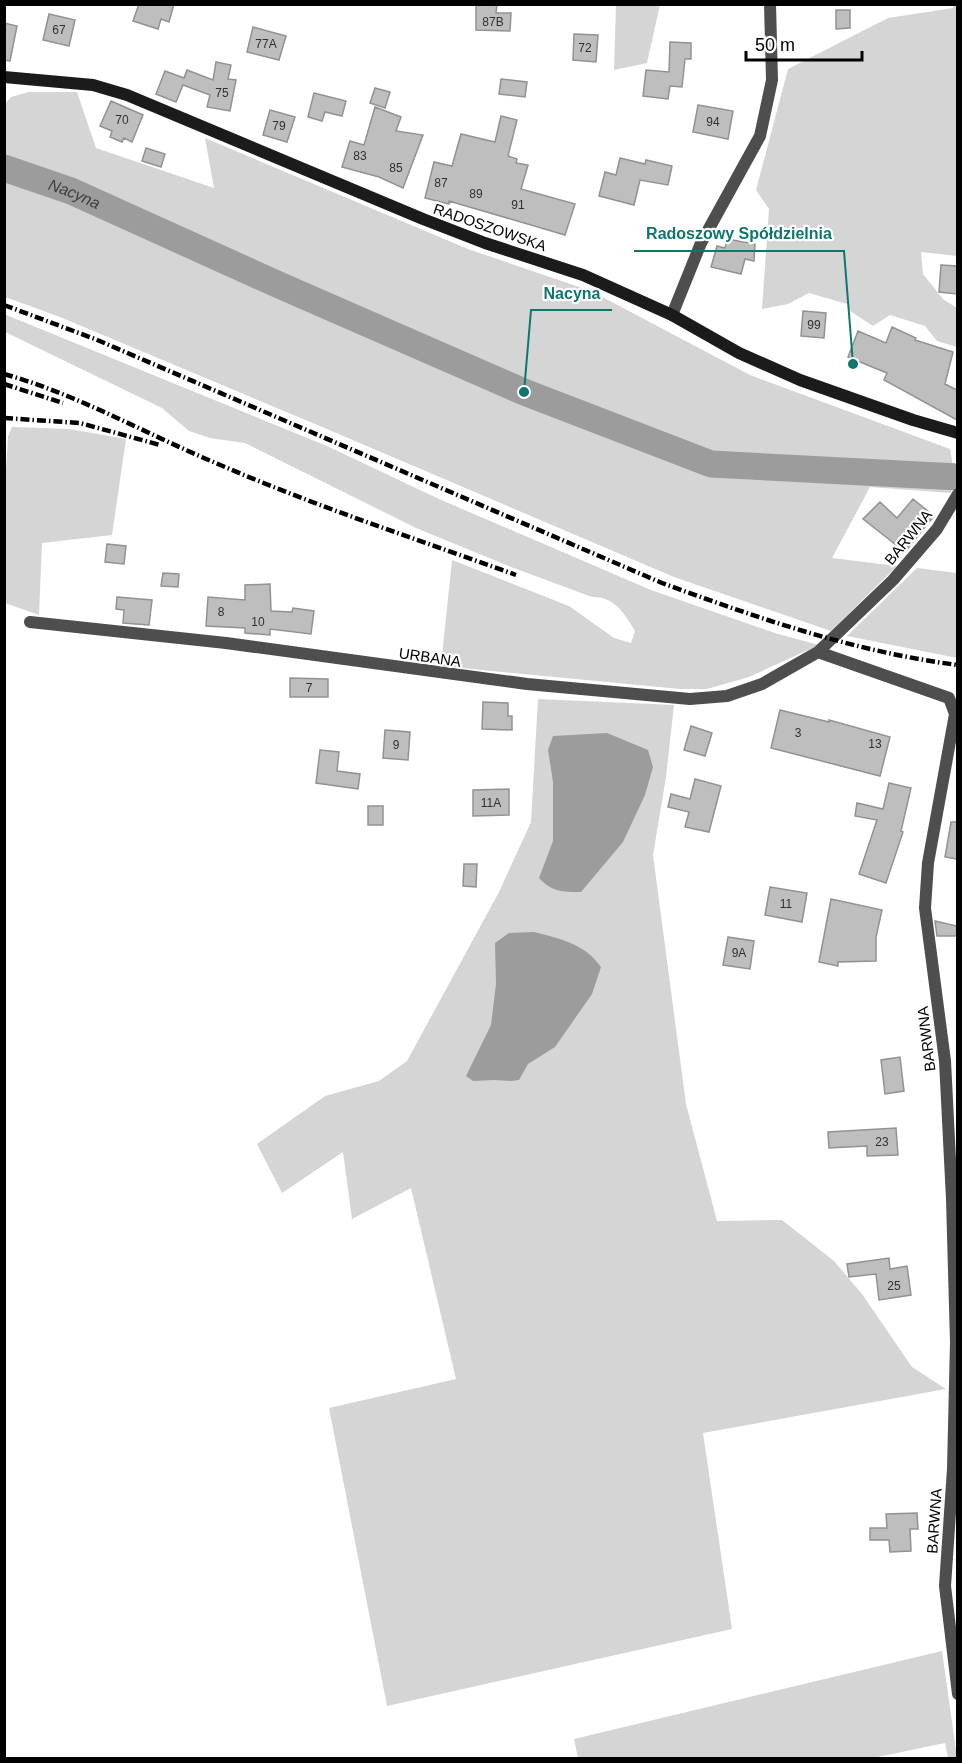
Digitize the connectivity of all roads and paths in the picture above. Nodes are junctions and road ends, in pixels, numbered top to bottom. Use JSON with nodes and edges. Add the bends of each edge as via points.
{"nodes":[{"id":1,"x":770,"y":4,"type":"edge"},
{"id":2,"x":4,"y":77,"type":"edge"},
{"id":3,"x":672,"y":315,"type":"junction"},
{"id":4,"x":957,"y":433,"type":"edge"},
{"id":5,"x":957,"y":494,"type":"edge"},
{"id":6,"x":30,"y":622,"type":"dead end"},
{"id":7,"x":818,"y":652,"type":"junction"},
{"id":8,"x":955,"y":1468,"type":"edge"},
{"id":9,"x":957,"y":1694,"type":"edge"}],
"edges":[{"from":1,"to":3,"type":"street","via":[[772,80],[760,136],[701,243]]},
{"from":2,"to":3,"type":"street","name":"RADOSZOWSKA","via":[[93,85],[128,95],[423,219],[583,275]]},
{"from":3,"to":4,"type":"street","name":"RADOSZOWSKA","via":[[739,353],[800,380]]},
{"from":5,"to":7,"type":"street","name":"BARWNA","via":[[937,529],[893,580]]},
{"from":6,"to":7,"type":"street","name":"URBANA","via":[[226,643],[527,684],[690,699],[727,696],[762,684]]},
{"from":7,"to":8,"type":"street","name":"BARWNA","via":[[949,698],[955,714],[928,863],[925,908],[945,1061],[956,1342]]},
{"from":8,"to":9,"type":"street","name":"BARWNA","via":[[945,1586]]}]}
